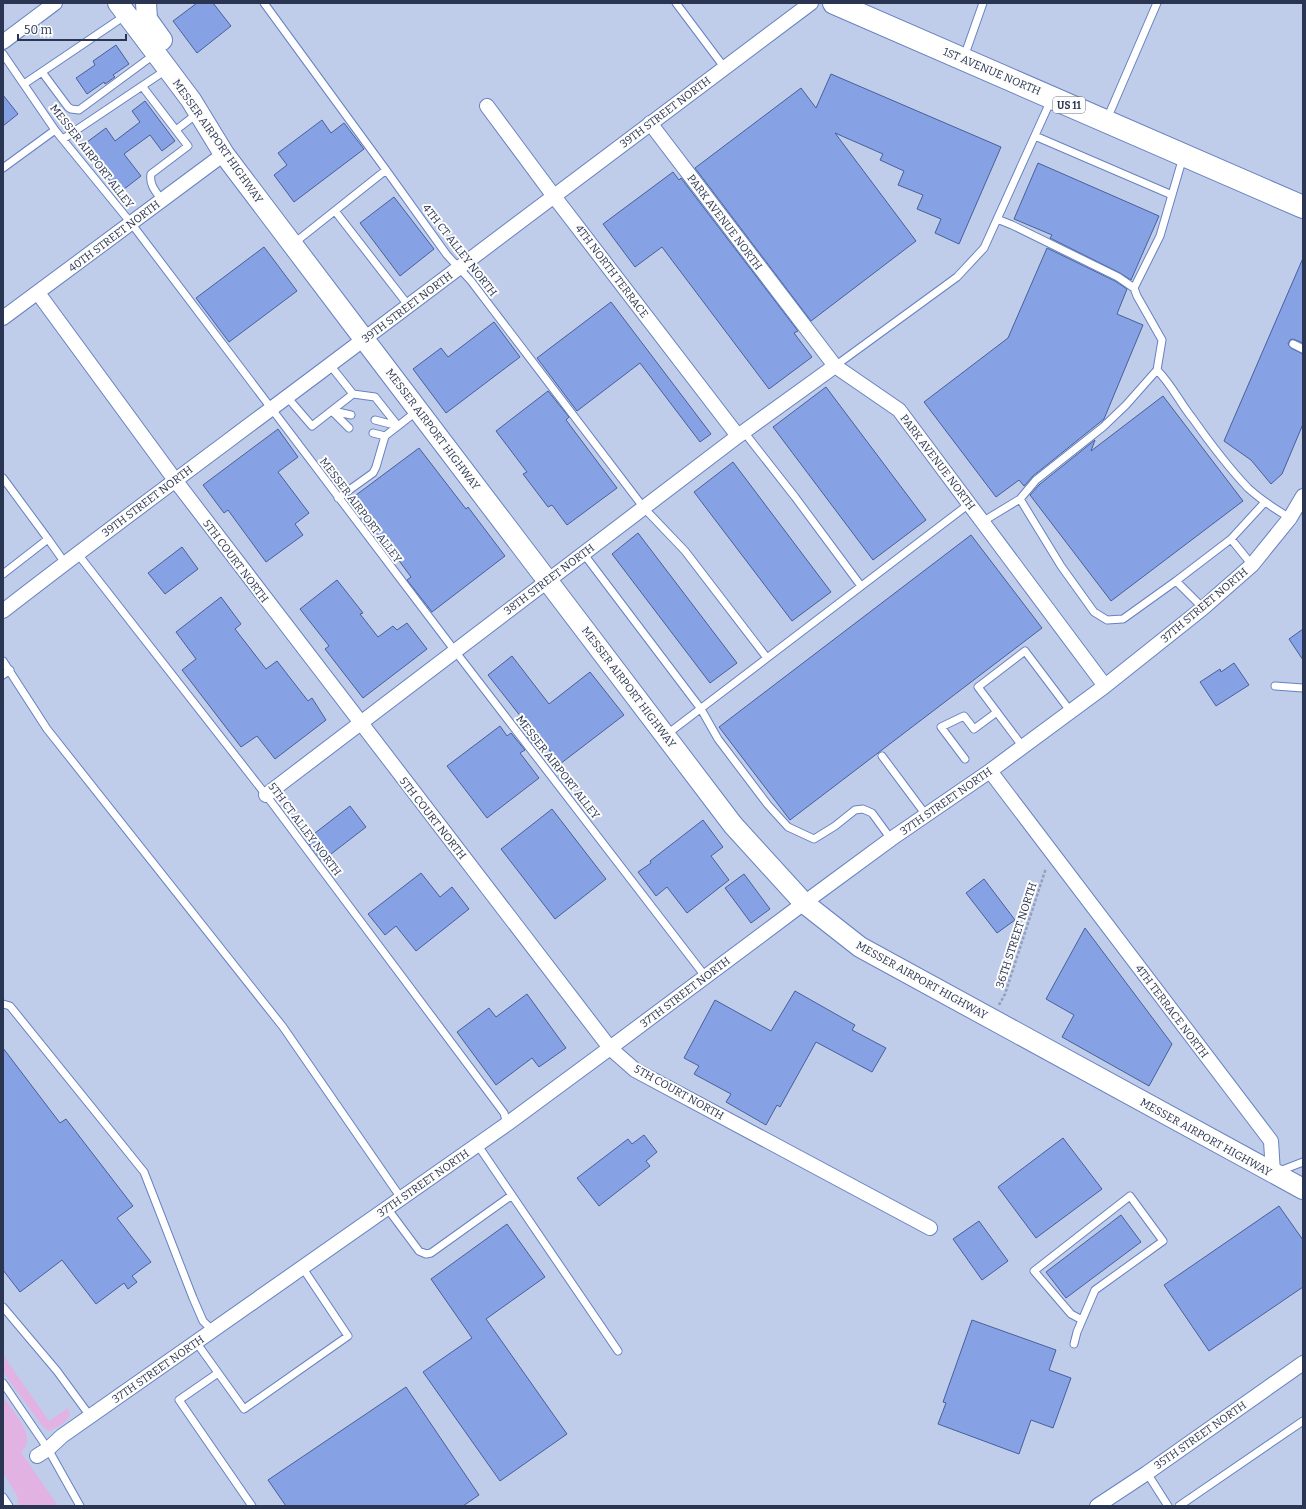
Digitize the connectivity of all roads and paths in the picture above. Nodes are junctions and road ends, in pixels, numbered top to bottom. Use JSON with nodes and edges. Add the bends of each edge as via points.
{"nodes":[{"id":1,"x":55,"y":3,"type":"edge"},
{"id":2,"x":146,"y":3,"type":"edge"},
{"id":3,"x":264,"y":3,"type":"edge"},
{"id":4,"x":676,"y":3,"type":"edge"},
{"id":5,"x":811,"y":3,"type":"edge"},
{"id":6,"x":834,"y":3,"type":"edge"},
{"id":7,"x":983,"y":3,"type":"edge"},
{"id":8,"x":1157,"y":3,"type":"edge"},
{"id":9,"x":122,"y":9,"type":"edge"},
{"id":10,"x":3,"y":42,"type":"edge"},
{"id":11,"x":3,"y":54,"type":"edge"},
{"id":12,"x":963,"y":59,"type":"junction"},
{"id":13,"x":162,"y":61,"type":"junction"},
{"id":14,"x":724,"y":67,"type":"junction"},
{"id":15,"x":42,"y":72,"type":"junction"},
{"id":16,"x":24,"y":84,"type":"junction"},
{"id":17,"x":142,"y":86,"type":"junction"},
{"id":18,"x":1052,"y":97,"type":"junction"},
{"id":19,"x":195,"y":106,"type":"junction"},
{"id":20,"x":487,"y":106,"type":"dead end"},
{"id":21,"x":1106,"y":121,"type":"junction"},
{"id":22,"x":650,"y":123,"type":"junction"},
{"id":23,"x":55,"y":130,"type":"junction"},
{"id":24,"x":176,"y":130,"type":"junction"},
{"id":25,"x":1034,"y":136,"type":"junction"},
{"id":26,"x":63,"y":139,"type":"junction"},
{"id":27,"x":224,"y":154,"type":"junction"},
{"id":28,"x":1184,"y":155,"type":"junction"},
{"id":29,"x":3,"y":168,"type":"edge"},
{"id":30,"x":386,"y":170,"type":"junction"},
{"id":31,"x":553,"y":195,"type":"junction"},
{"id":32,"x":1172,"y":195,"type":"junction"},
{"id":33,"x":162,"y":200,"type":"junction"},
{"id":34,"x":1303,"y":207,"type":"edge"},
{"id":35,"x":335,"y":211,"type":"junction"},
{"id":36,"x":997,"y":219,"type":"junction"},
{"id":37,"x":131,"y":223,"type":"junction"},
{"id":38,"x":292,"y":244,"type":"junction"},
{"id":39,"x":458,"y":267,"type":"junction"},
{"id":40,"x":1134,"y":288,"type":"junction"},
{"id":41,"x":38,"y":293,"type":"junction"},
{"id":42,"x":408,"y":305,"type":"junction"},
{"id":43,"x":3,"y":318,"type":"edge"},
{"id":44,"x":364,"y":339,"type":"junction"},
{"id":45,"x":1293,"y":344,"type":"dead end"},
{"id":46,"x":1303,"y":349,"type":"edge"},
{"id":47,"x":330,"y":365,"type":"junction"},
{"id":48,"x":835,"y":366,"type":"junction"},
{"id":49,"x":1157,"y":370,"type":"junction"},
{"id":50,"x":353,"y":394,"type":"junction"},
{"id":51,"x":287,"y":397,"type":"junction"},
{"id":52,"x":271,"y":409,"type":"junction"},
{"id":53,"x":418,"y":410,"type":"junction"},
{"id":54,"x":332,"y":411,"type":"junction"},
{"id":55,"x":351,"y":415,"type":"dead end"},
{"id":56,"x":375,"y":420,"type":"dead end"},
{"id":57,"x":398,"y":426,"type":"junction"},
{"id":58,"x":349,"y":428,"type":"dead end"},
{"id":59,"x":373,"y":433,"type":"dead end"},
{"id":60,"x":741,"y":434,"type":"junction"},
{"id":61,"x":385,"y":436,"type":"junction"},
{"id":62,"x":3,"y":478,"type":"edge"},
{"id":63,"x":174,"y":480,"type":"junction"},
{"id":64,"x":1303,"y":496,"type":"edge"},
{"id":65,"x":338,"y":498,"type":"junction"},
{"id":66,"x":1020,"y":499,"type":"junction"},
{"id":67,"x":1265,"y":502,"type":"junction"},
{"id":68,"x":969,"y":504,"type":"junction"},
{"id":69,"x":644,"y":508,"type":"junction"},
{"id":70,"x":1290,"y":518,"type":"junction"},
{"id":71,"x":982,"y":522,"type":"junction"},
{"id":72,"x":48,"y":539,"type":"junction"},
{"id":73,"x":1231,"y":539,"type":"junction"},
{"id":74,"x":77,"y":553,"type":"junction"},
{"id":75,"x":583,"y":553,"type":"junction"},
{"id":76,"x":65,"y":563,"type":"junction"},
{"id":77,"x":1252,"y":565,"type":"junction"},
{"id":78,"x":3,"y":574,"type":"edge"},
{"id":79,"x":548,"y":580,"type":"junction"},
{"id":80,"x":1176,"y":581,"type":"junction"},
{"id":81,"x":861,"y":586,"type":"junction"},
{"id":82,"x":1203,"y":608,"type":"junction"},
{"id":83,"x":3,"y":611,"type":"edge"},
{"id":84,"x":455,"y":652,"type":"junction"},
{"id":85,"x":767,"y":658,"type":"junction"},
{"id":86,"x":3,"y":661,"type":"edge"},
{"id":87,"x":10,"y":670,"type":"junction"},
{"id":88,"x":3,"y":675,"type":"edge"},
{"id":89,"x":1106,"y":686,"type":"junction"},
{"id":90,"x":1275,"y":686,"type":"dead end"},
{"id":91,"x":1303,"y":688,"type":"edge"},
{"id":92,"x":701,"y":709,"type":"junction"},
{"id":93,"x":997,"y":712,"type":"junction"},
{"id":94,"x":1071,"y":712,"type":"junction"},
{"id":95,"x":360,"y":724,"type":"junction"},
{"id":96,"x":665,"y":735,"type":"junction"},
{"id":97,"x":1023,"y":747,"type":"junction"},
{"id":98,"x":882,"y":756,"type":"dead end"},
{"id":99,"x":965,"y":759,"type":"dead end"},
{"id":100,"x":990,"y":771,"type":"junction"},
{"id":101,"x":266,"y":795,"type":"junction"},
{"id":102,"x":926,"y":815,"type":"junction"},
{"id":103,"x":891,"y":839,"type":"junction"},
{"id":104,"x":1053,"y":855,"type":"junction"},
{"id":105,"x":804,"y":903,"type":"junction"},
{"id":106,"x":705,"y":976,"type":"junction"},
{"id":107,"x":3,"y":1004,"type":"edge"},
{"id":108,"x":991,"y":1018,"type":"junction"},
{"id":109,"x":610,"y":1048,"type":"junction"},
{"id":110,"x":507,"y":1124,"type":"junction"},
{"id":111,"x":477,"y":1144,"type":"junction"},
{"id":112,"x":1303,"y":1162,"type":"edge"},
{"id":113,"x":1273,"y":1173,"type":"junction"},
{"id":114,"x":1303,"y":1189,"type":"edge"},
{"id":115,"x":512,"y":1195,"type":"junction"},
{"id":116,"x":401,"y":1198,"type":"junction"},
{"id":117,"x":387,"y":1208,"type":"junction"},
{"id":118,"x":930,"y":1228,"type":"dead end"},
{"id":119,"x":302,"y":1267,"type":"junction"},
{"id":120,"x":3,"y":1307,"type":"edge"},
{"id":121,"x":1082,"y":1320,"type":"junction"},
{"id":122,"x":212,"y":1330,"type":"junction"},
{"id":123,"x":196,"y":1342,"type":"junction"},
{"id":124,"x":1074,"y":1344,"type":"dead end"},
{"id":125,"x":618,"y":1351,"type":"dead end"},
{"id":126,"x":1303,"y":1363,"type":"edge"},
{"id":127,"x":218,"y":1373,"type":"junction"},
{"id":128,"x":3,"y":1383,"type":"edge"},
{"id":129,"x":90,"y":1416,"type":"junction"},
{"id":130,"x":1303,"y":1421,"type":"edge"},
{"id":131,"x":43,"y":1453,"type":"junction"},
{"id":132,"x":1147,"y":1473,"type":"junction"},
{"id":133,"x":3,"y":1497,"type":"edge"},
{"id":134,"x":9,"y":1506,"type":"edge"},
{"id":135,"x":80,"y":1506,"type":"edge"},
{"id":136,"x":252,"y":1506,"type":"edge"},
{"id":137,"x":1097,"y":1506,"type":"edge"},
{"id":138,"x":1168,"y":1506,"type":"edge"},
{"id":139,"x":1179,"y":1506,"type":"edge"}],
"edges":[{"from":1,"to":10,"type":"street"},
{"from":2,"to":19,"type":"main road","via":[[147,19],[186,73]]},
{"from":3,"to":30,"type":"lane","name":"4TH CT ALLEY NORTH"},
{"from":4,"to":14,"type":"lane"},
{"from":5,"to":14,"type":"street","name":"39TH STREET NORTH"},
{"from":6,"to":12,"type":"main road","name":"1ST AVENUE NORTH","number":"US 11"},
{"from":7,"to":12,"type":"lane"},
{"from":8,"to":21,"type":"lane"},
{"from":9,"to":13,"type":"main road","name":"MESSER AIRPORT HIGHWAY"},
{"from":9,"to":15,"type":"lane"},
{"from":11,"to":16,"type":"lane","name":"MESSER AIRPORT ALLEY"},
{"from":12,"to":18,"type":"main road","name":"1ST AVENUE NORTH","number":"US 11"},
{"from":13,"to":15,"type":"lane","via":[[79,110],[68,107]]},
{"from":13,"to":17,"type":"lane"},
{"from":13,"to":19,"type":"main road","name":"MESSER AIRPORT HIGHWAY"},
{"from":14,"to":22,"type":"street","name":"39TH STREET NORTH"},
{"from":15,"to":16,"type":"lane"},
{"from":16,"to":23,"type":"lane","name":"MESSER AIRPORT ALLEY"},
{"from":17,"to":24,"type":"lane"},
{"from":17,"to":26,"type":"lane"},
{"from":18,"to":21,"type":"main road","name":"1ST AVENUE NORTH","number":"US 11"},
{"from":18,"to":25,"type":"lane"},
{"from":19,"to":24,"type":"lane"},
{"from":19,"to":27,"type":"main road","name":"MESSER AIRPORT HIGHWAY"},
{"from":20,"to":31,"type":"street","name":"4TH NORTH TERRACE"},
{"from":21,"to":28,"type":"main road","name":"1ST AVENUE NORTH","number":"US 11"},
{"from":22,"to":31,"type":"street","name":"39TH STREET NORTH"},
{"from":22,"to":48,"type":"street","name":"PARK AVENUE NORTH"},
{"from":23,"to":26,"type":"lane","name":"MESSER AIRPORT ALLEY"},
{"from":23,"to":29,"type":"lane"},
{"from":24,"to":33,"type":"lane","via":[[188,146],[151,174],[152,186]]},
{"from":25,"to":32,"type":"lane"},
{"from":25,"to":36,"type":"lane"},
{"from":26,"to":37,"type":"lane","name":"MESSER AIRPORT ALLEY"},
{"from":27,"to":33,"type":"street","name":"40TH STREET NORTH"},
{"from":27,"to":38,"type":"main road","name":"MESSER AIRPORT HIGHWAY"},
{"from":28,"to":32,"type":"lane"},
{"from":28,"to":34,"type":"main road","name":"1ST AVENUE NORTH","number":"US 11"},
{"from":30,"to":35,"type":"lane"},
{"from":30,"to":39,"type":"lane","name":"4TH CT ALLEY NORTH"},
{"from":31,"to":39,"type":"street","name":"39TH STREET NORTH"},
{"from":31,"to":60,"type":"street","name":"4TH NORTH TERRACE"},
{"from":32,"to":40,"type":"lane","via":[[1160,236]]},
{"from":33,"to":37,"type":"street","name":"40TH STREET NORTH"},
{"from":35,"to":38,"type":"lane"},
{"from":35,"to":42,"type":"lane"},
{"from":36,"to":40,"type":"lane","via":[[1118,276]]},
{"from":36,"to":48,"type":"lane","via":[[984,248],[957,277]]},
{"from":37,"to":41,"type":"street","name":"40TH STREET NORTH"},
{"from":37,"to":52,"type":"lane","name":"MESSER AIRPORT ALLEY"},
{"from":38,"to":44,"type":"main road","name":"MESSER AIRPORT HIGHWAY"},
{"from":39,"to":42,"type":"street","name":"39TH STREET NORTH"},
{"from":39,"to":69,"type":"lane","name":"4TH CT ALLEY NORTH"},
{"from":40,"to":49,"type":"lane","via":[[1162,340]]},
{"from":41,"to":43,"type":"street","name":"40TH STREET NORTH"},
{"from":41,"to":63,"type":"street","name":"5TH COURT NORTH"},
{"from":42,"to":44,"type":"street","name":"39TH STREET NORTH"},
{"from":44,"to":47,"type":"street","name":"39TH STREET NORTH"},
{"from":44,"to":53,"type":"main road","name":"MESSER AIRPORT HIGHWAY"},
{"from":45,"to":46,"type":"lane"},
{"from":47,"to":50,"type":"lane"},
{"from":47,"to":51,"type":"street","name":"39TH STREET NORTH"},
{"from":48,"to":60,"type":"street","name":"38TH STREET NORTH"},
{"from":48,"to":68,"type":"street","name":"PARK AVENUE NORTH","via":[[899,410]]},
{"from":49,"to":66,"type":"lane","via":[[1103,427],[1036,480]]},
{"from":49,"to":67,"type":"lane","via":[[1218,453],[1248,488]]},
{"from":50,"to":54,"type":"lane"},
{"from":50,"to":57,"type":"lane","via":[[376,397]]},
{"from":51,"to":52,"type":"street","name":"39TH STREET NORTH"},
{"from":51,"to":54,"type":"lane","via":[[312,426]]},
{"from":52,"to":63,"type":"street","name":"39TH STREET NORTH"},
{"from":52,"to":65,"type":"lane","name":"MESSER AIRPORT ALLEY"},
{"from":53,"to":57,"type":"lane"},
{"from":53,"to":79,"type":"main road","name":"MESSER AIRPORT HIGHWAY"},
{"from":54,"to":55,"type":"lane"},
{"from":54,"to":58,"type":"lane"},
{"from":56,"to":57,"type":"lane"},
{"from":57,"to":61,"type":"lane"},
{"from":59,"to":61,"type":"lane"},
{"from":60,"to":69,"type":"street","name":"38TH STREET NORTH"},
{"from":60,"to":81,"type":"lane","via":[[795,497]]},
{"from":61,"to":65,"type":"lane","via":[[373,473]]},
{"from":62,"to":72,"type":"lane"},
{"from":63,"to":74,"type":"street","name":"39TH STREET NORTH"},
{"from":63,"to":95,"type":"street","name":"5TH COURT NORTH"},
{"from":64,"to":70,"type":"street","name":"37TH STREET NORTH"},
{"from":65,"to":84,"type":"lane","name":"MESSER AIRPORT ALLEY"},
{"from":66,"to":71,"type":"lane"},
{"from":66,"to":80,"type":"lane","via":[[1061,566],[1094,612],[1107,620],[1123,619]]},
{"from":67,"to":70,"type":"lane"},
{"from":67,"to":73,"type":"lane"},
{"from":68,"to":71,"type":"street","name":"PARK AVENUE NORTH"},
{"from":68,"to":81,"type":"lane"},
{"from":69,"to":75,"type":"street","name":"38TH STREET NORTH"},
{"from":69,"to":85,"type":"lane","name":"4TH CT ALLEY NORTH","via":[[685,551]]},
{"from":70,"to":77,"type":"street","name":"37TH STREET NORTH"},
{"from":71,"to":89,"type":"street","name":"PARK AVENUE NORTH"},
{"from":72,"to":76,"type":"lane"},
{"from":72,"to":78,"type":"lane"},
{"from":73,"to":77,"type":"lane"},
{"from":73,"to":80,"type":"lane"},
{"from":74,"to":76,"type":"street","name":"39TH STREET NORTH"},
{"from":74,"to":101,"type":"lane","name":"5TH CT ALLEY NORTH"},
{"from":75,"to":79,"type":"street","name":"38TH STREET NORTH"},
{"from":75,"to":92,"type":"lane"},
{"from":76,"to":83,"type":"street","name":"39TH STREET NORTH"},
{"from":77,"to":82,"type":"street","name":"37TH STREET NORTH"},
{"from":79,"to":84,"type":"street","name":"38TH STREET NORTH"},
{"from":79,"to":96,"type":"main road","name":"MESSER AIRPORT HIGHWAY"},
{"from":80,"to":82,"type":"lane"},
{"from":81,"to":85,"type":"lane"},
{"from":82,"to":89,"type":"street","name":"37TH STREET NORTH"},
{"from":84,"to":95,"type":"street","name":"38TH STREET NORTH"},
{"from":84,"to":106,"type":"lane","name":"MESSER AIRPORT ALLEY"},
{"from":85,"to":92,"type":"lane"},
{"from":86,"to":87,"type":"lane"},
{"from":87,"to":88,"type":"lane"},
{"from":87,"to":116,"type":"lane","via":[[47,729],[283,1027]]},
{"from":89,"to":94,"type":"street","name":"37TH STREET NORTH"},
{"from":90,"to":91,"type":"lane"},
{"from":92,"to":96,"type":"lane"},
{"from":92,"to":103,"type":"lane","via":[[718,739],[788,827],[814,839],[855,810],[863,809],[872,813]]},
{"from":93,"to":94,"type":"lane","via":[[978,687],[1025,651]]},
{"from":93,"to":97,"type":"lane"},
{"from":93,"to":99,"type":"lane","via":[[974,729],[964,716],[940,727]]},
{"from":94,"to":97,"type":"street","name":"37TH STREET NORTH"},
{"from":95,"to":101,"type":"street","name":"38TH STREET NORTH"},
{"from":95,"to":109,"type":"street","name":"5TH COURT NORTH"},
{"from":96,"to":105,"type":"main road","name":"MESSER AIRPORT HIGHWAY","via":[[733,825]]},
{"from":97,"to":100,"type":"street","name":"37TH STREET NORTH"},
{"from":98,"to":102,"type":"lane"},
{"from":100,"to":102,"type":"street","name":"37TH STREET NORTH"},
{"from":100,"to":104,"type":"street","name":"4TH TERRACE NORTH"},
{"from":101,"to":110,"type":"lane","name":"5TH CT ALLEY NORTH","via":[[504,1113]]},
{"from":102,"to":103,"type":"street","name":"37TH STREET NORTH"},
{"from":103,"to":105,"type":"street","name":"37TH STREET NORTH"},
{"from":104,"to":108,"type":"path","name":"36TH STREET NORTH","via":[[1045,870],[1005,994]]},
{"from":104,"to":113,"type":"street","name":"4TH TERRACE NORTH","via":[[1271,1141]]},
{"from":105,"to":106,"type":"street","name":"37TH STREET NORTH"},
{"from":105,"to":108,"type":"main road","name":"MESSER AIRPORT HIGHWAY","via":[[860,947]]},
{"from":106,"to":109,"type":"street","name":"37TH STREET NORTH"},
{"from":107,"to":122,"type":"lane","via":[[10,1006],[144,1172],[192,1298],[203,1321]]},
{"from":108,"to":113,"type":"main road","name":"MESSER AIRPORT HIGHWAY"},
{"from":109,"to":110,"type":"street","name":"37TH STREET NORTH"},
{"from":109,"to":118,"type":"street","name":"5TH COURT NORTH","via":[[635,1070]]},
{"from":110,"to":111,"type":"street","name":"37TH STREET NORTH"},
{"from":111,"to":115,"type":"lane"},
{"from":111,"to":116,"type":"street","name":"37TH STREET NORTH"},
{"from":112,"to":113,"type":"lane"},
{"from":113,"to":114,"type":"main road","name":"MESSER AIRPORT HIGHWAY"},
{"from":115,"to":117,"type":"lane","via":[[431,1253],[426,1254],[418,1251]]},
{"from":115,"to":125,"type":"lane"},
{"from":116,"to":117,"type":"street","name":"37TH STREET NORTH"},
{"from":117,"to":119,"type":"street","name":"37TH STREET NORTH"},
{"from":119,"to":122,"type":"street","name":"37TH STREET NORTH"},
{"from":119,"to":127,"type":"lane","via":[[348,1336],[244,1409]]},
{"from":120,"to":129,"type":"lane","via":[[57,1371]]},
{"from":121,"to":121,"type":"lane","via":[[1095,1290],[1163,1241],[1130,1196],[1034,1271],[1071,1314]]},
{"from":121,"to":124,"type":"lane"},
{"from":122,"to":123,"type":"street","name":"37TH STREET NORTH"},
{"from":123,"to":127,"type":"lane"},
{"from":123,"to":129,"type":"street","name":"37TH STREET NORTH"},
{"from":126,"to":132,"type":"street","name":"35TH STREET NORTH"},
{"from":127,"to":136,"type":"lane","via":[[179,1400]]},
{"from":128,"to":131,"type":"lane"},
{"from":129,"to":131,"type":"street","name":"37TH STREET NORTH"},
{"from":130,"to":139,"type":"lane"},
{"from":131,"to":135,"type":"lane"},
{"from":132,"to":137,"type":"street","name":"35TH STREET NORTH"},
{"from":132,"to":138,"type":"lane"},
{"from":133,"to":134,"type":"lane"}]}
